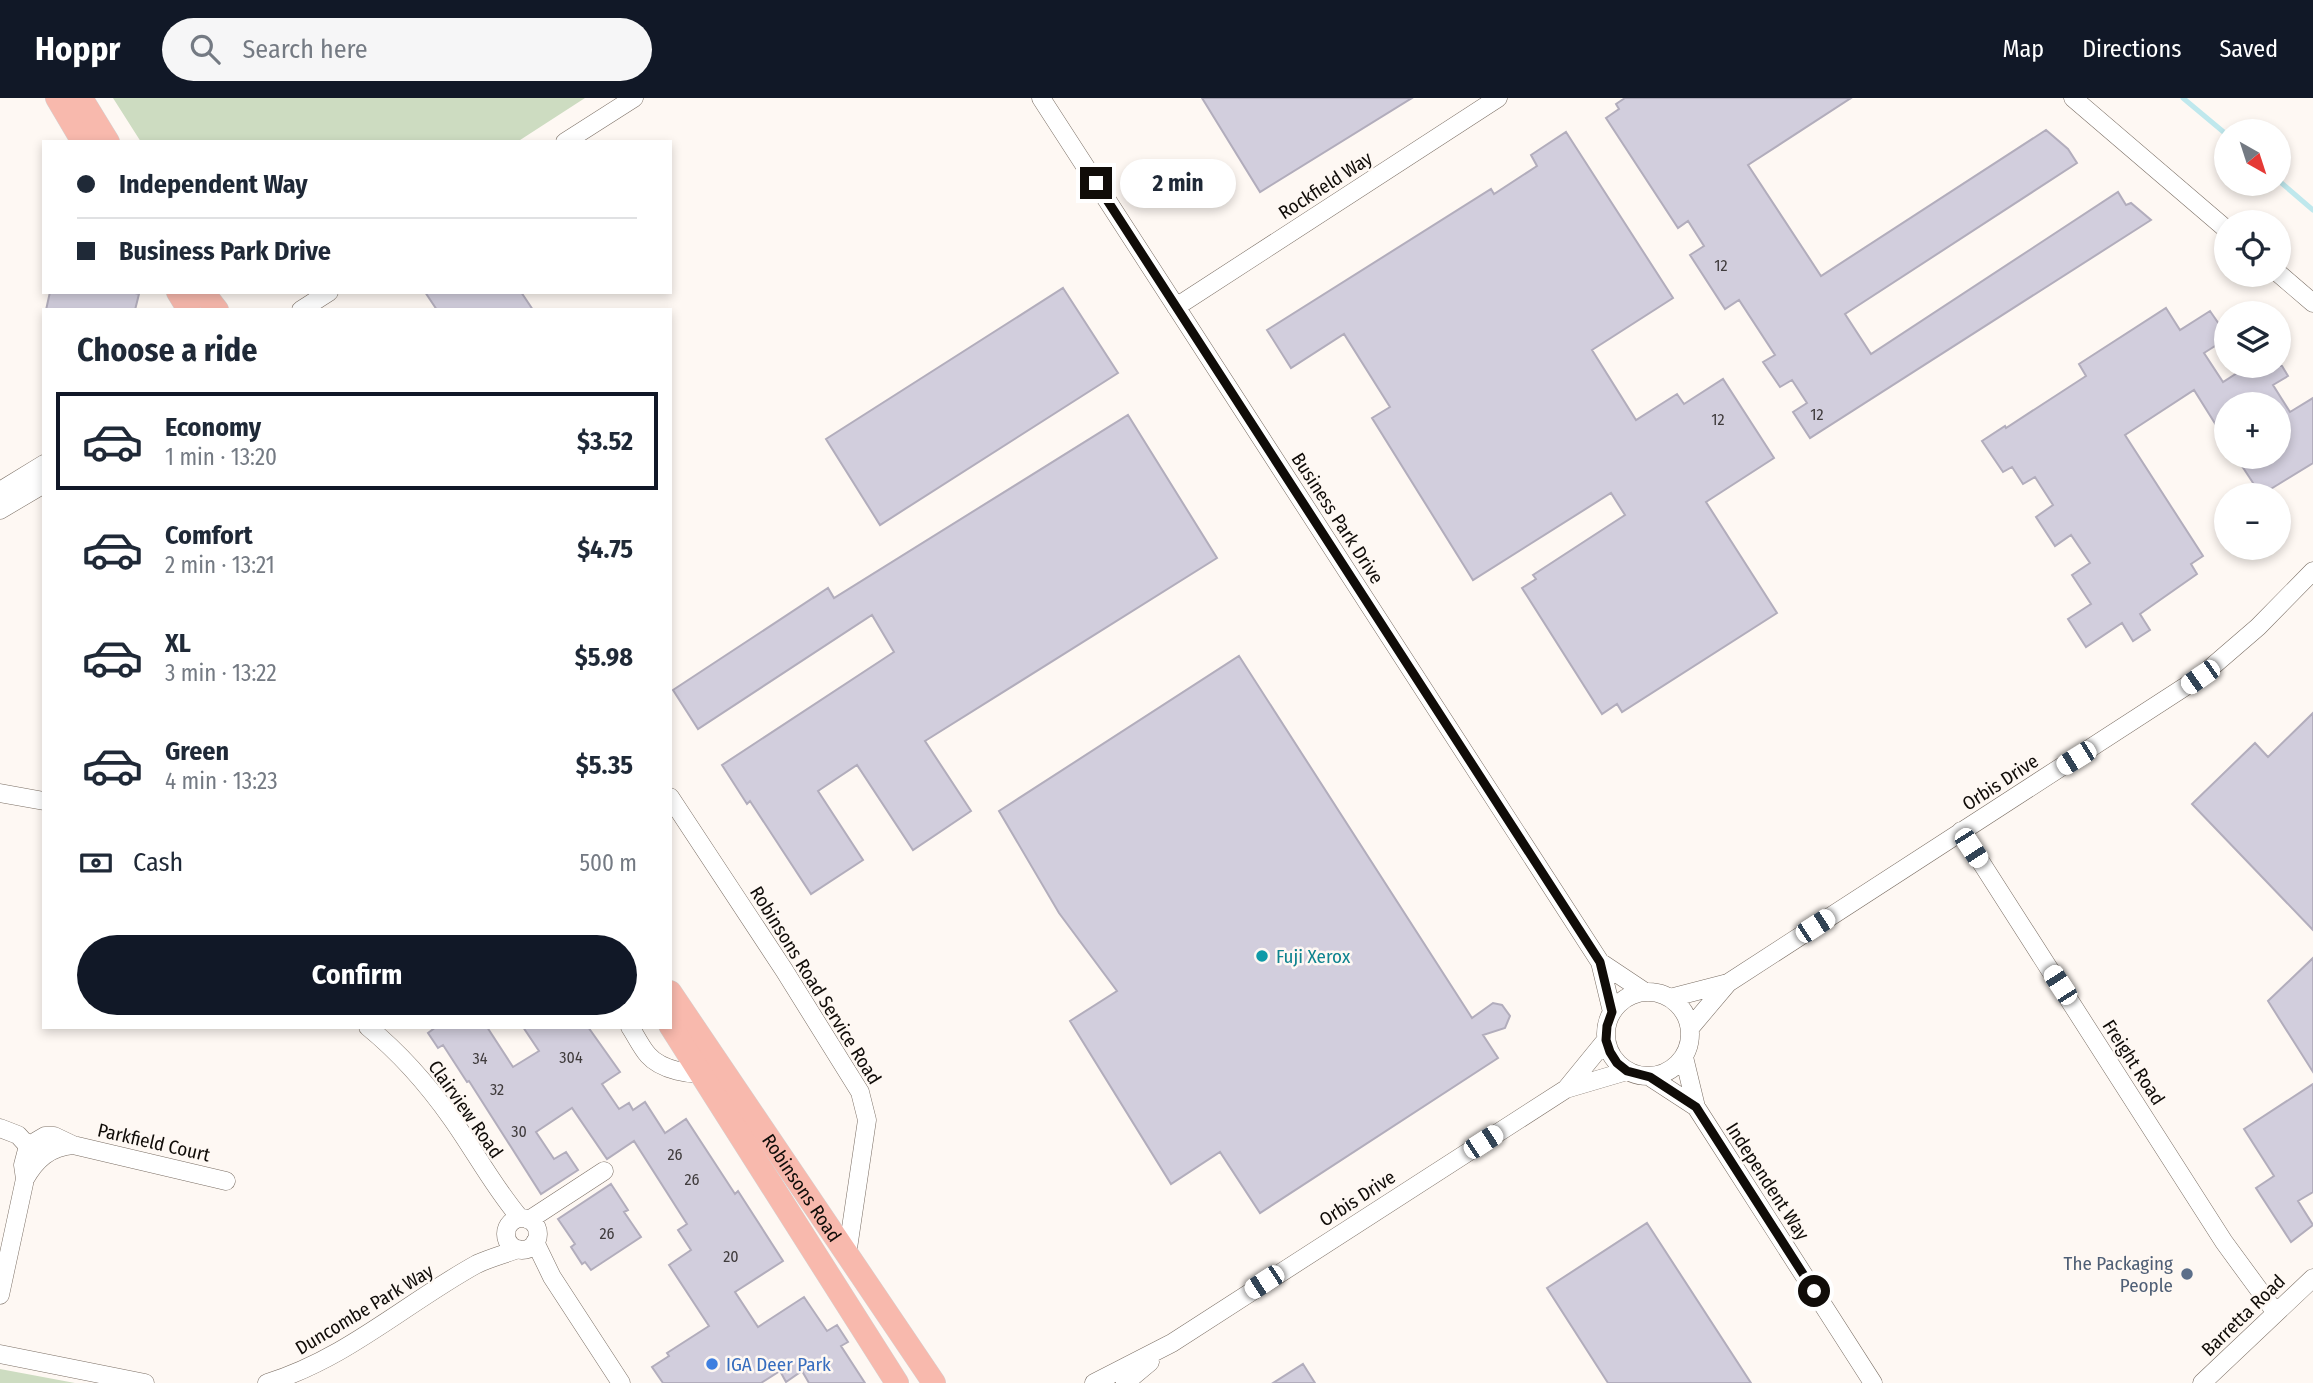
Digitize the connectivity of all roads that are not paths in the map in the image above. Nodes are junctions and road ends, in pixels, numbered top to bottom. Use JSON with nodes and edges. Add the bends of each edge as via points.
{"nodes":[{"id":1,"x":57,"y":98,"type":"edge"},
{"id":2,"x":81,"y":98,"type":"edge"},
{"id":3,"x":634,"y":98,"type":"edge"},
{"id":4,"x":1041,"y":98,"type":"edge"},
{"id":5,"x":1498,"y":98,"type":"edge"},
{"id":6,"x":2073,"y":98,"type":"edge"},
{"id":7,"x":82,"y":140,"type":"edge"},
{"id":8,"x":107,"y":140,"type":"edge"},
{"id":9,"x":568,"y":140,"type":"edge"},
{"id":10,"x":2214,"y":219,"type":"edge"},
{"id":11,"x":2291,"y":284,"type":"edge"},
{"id":12,"x":326,"y":294,"type":"edge"},
{"id":13,"x":189,"y":302,"type":"edge"},
{"id":14,"x":2313,"y":303,"type":"edge"},
{"id":15,"x":1176,"y":307,"type":"junction"},
{"id":16,"x":210,"y":308,"type":"edge"},
{"id":17,"x":304,"y":308,"type":"edge"},
{"id":18,"x":42,"y":465,"type":"edge"},
{"id":19,"x":42,"y":485,"type":"edge"},
{"id":20,"x":0,"y":491,"type":"edge"},
{"id":21,"x":0,"y":510,"type":"edge"},
{"id":22,"x":2313,"y":571,"type":"edge"},
{"id":23,"x":0,"y":793,"type":"edge"},
{"id":24,"x":42,"y":800,"type":"edge"},
{"id":25,"x":672,"y":800,"type":"edge"},
{"id":26,"x":1961,"y":831,"type":"junction"},
{"id":27,"x":1600,"y":962,"type":"junction"},
{"id":28,"x":1728,"y":983,"type":"junction"},
{"id":29,"x":1645,"y":992,"type":"junction"},
{"id":30,"x":672,"y":996,"type":"edge"},
{"id":31,"x":1670,"y":998,"type":"junction"},
{"id":32,"x":1612,"y":1012,"type":"junction"},
{"id":33,"x":672,"y":1027,"type":"edge"},
{"id":34,"x":1690,"y":1028,"type":"junction"},
{"id":35,"x":370,"y":1029,"type":"edge"},
{"id":36,"x":631,"y":1029,"type":"edge"},
{"id":37,"x":1606,"y":1040,"type":"junction"},
{"id":38,"x":1684,"y":1057,"type":"junction"},
{"id":39,"x":710,"y":1069,"type":"junction"},
{"id":40,"x":1627,"y":1071,"type":"junction"},
{"id":41,"x":1650,"y":1077,"type":"junction"},
{"id":42,"x":1566,"y":1089,"type":"junction"},
{"id":43,"x":1696,"y":1107,"type":"junction"},
{"id":44,"x":0,"y":1128,"type":"edge"},
{"id":45,"x":73,"y":1144,"type":"junction"},
{"id":46,"x":28,"y":1146,"type":"junction"},
{"id":47,"x":604,"y":1171,"type":"dead end"},
{"id":48,"x":25,"y":1179,"type":"junction"},
{"id":49,"x":226,"y":1181,"type":"dead end"},
{"id":50,"x":522,"y":1234,"type":"junction"},
{"id":51,"x":847,"y":1255,"type":"junction"},
{"id":52,"x":2313,"y":1278,"type":"edge"},
{"id":53,"x":0,"y":1295,"type":"edge"},
{"id":54,"x":2276,"y":1313,"type":"junction"},
{"id":55,"x":1172,"y":1343,"type":"junction"},
{"id":56,"x":0,"y":1354,"type":"edge"},
{"id":57,"x":935,"y":1382,"type":"edge"},
{"id":58,"x":145,"y":1383,"type":"edge"},
{"id":59,"x":267,"y":1383,"type":"edge"},
{"id":60,"x":621,"y":1383,"type":"edge"},
{"id":61,"x":897,"y":1383,"type":"edge"},
{"id":62,"x":1094,"y":1383,"type":"edge"},
{"id":63,"x":1125,"y":1383,"type":"edge"},
{"id":64,"x":1873,"y":1383,"type":"edge"},
{"id":65,"x":2202,"y":1383,"type":"edge"}],
"edges":[{"from":1,"to":7,"type":"main road"},
{"from":2,"to":8,"type":"main road"},
{"from":3,"to":9,"type":"street"},
{"from":4,"to":15,"type":"street","name":"Business Park Drive"},
{"from":5,"to":15,"type":"street","name":"Rockfield Way"},
{"from":6,"to":10,"type":"street"},
{"from":11,"to":14,"type":"street"},
{"from":12,"to":17,"type":"street"},
{"from":13,"to":16,"type":"main road"},
{"from":15,"to":27,"type":"street","name":"Business Park Drive"},
{"from":18,"to":20,"type":"street"},
{"from":19,"to":21,"type":"street"},
{"from":22,"to":26,"type":"street","name":"Orbis Drive","via":[[2200,677]]},
{"from":23,"to":24,"type":"street"},
{"from":25,"to":51,"type":"street","name":"Robinsons Road Service Road","via":[[860,1093],[866,1129]]},
{"from":26,"to":28,"type":"street","name":"Orbis Drive"},
{"from":26,"to":54,"type":"street","name":"Freight Road","via":[[2224,1242]]},
{"from":27,"to":29,"type":"street","name":"Business Park Drive"},
{"from":27,"to":32,"type":"street","name":"Business Park Drive"},
{"from":28,"to":31,"type":"street","name":"Orbis Drive"},
{"from":28,"to":34,"type":"street","name":"Orbis Drive"},
{"from":29,"to":31,"type":"street"},
{"from":29,"to":32,"type":"street","via":[[1632,995]]},
{"from":30,"to":39,"type":"main road","name":"Robinsons Road"},
{"from":31,"to":34,"type":"street"},
{"from":32,"to":37,"type":"street"},
{"from":33,"to":39,"type":"main road","name":"Robinsons Road"},
{"from":34,"to":38,"type":"street"},
{"from":35,"to":50,"type":"street","name":"Clairview Road","via":[[396,1050],[453,1121]]},
{"from":36,"to":39,"type":"street","via":[[655,1062],[693,1074]]},
{"from":37,"to":40,"type":"street","via":[[1617,1063]]},
{"from":37,"to":42,"type":"street","name":"Orbis Drive"},
{"from":38,"to":41,"type":"street","via":[[1675,1067]]},
{"from":38,"to":43,"type":"street","name":"Independent Way"},
{"from":39,"to":51,"type":"main road","name":"Robinsons Road"},
{"from":39,"to":61,"type":"main road","name":"Robinsons Road"},
{"from":40,"to":41,"type":"street"},
{"from":40,"to":42,"type":"street","name":"Orbis Drive"},
{"from":41,"to":43,"type":"street","name":"Independent Way"},
{"from":42,"to":55,"type":"street","name":"Orbis Drive"},
{"from":43,"to":64,"type":"street","name":"Independent Way"},
{"from":44,"to":46,"type":"street","via":[[18,1135]]},
{"from":45,"to":46,"type":"street","name":"Parkfield Court","via":[[54,1136]]},
{"from":45,"to":48,"type":"street","name":"Parkfield Court","via":[[49,1151]]},
{"from":45,"to":49,"type":"street","name":"Parkfield Court"},
{"from":46,"to":48,"type":"street","name":"Parkfield Court"},
{"from":47,"to":50,"type":"street","name":"Duncombe Park Way"},
{"from":48,"to":53,"type":"street","name":"Parkfield Court"},
{"from":50,"to":59,"type":"street","name":"Duncombe Park Way","via":[[325,1361]]},
{"from":50,"to":60,"type":"street","name":"Clairview Road"},
{"from":51,"to":57,"type":"main road","name":"Robinsons Road"},
{"from":52,"to":54,"type":"street","name":"Barretta Road"},
{"from":54,"to":65,"type":"street","name":"Barretta Road"},
{"from":55,"to":62,"type":"street","name":"Orbis Drive"},
{"from":55,"to":63,"type":"street","name":"Orbis Drive"},
{"from":56,"to":58,"type":"street"}]}
